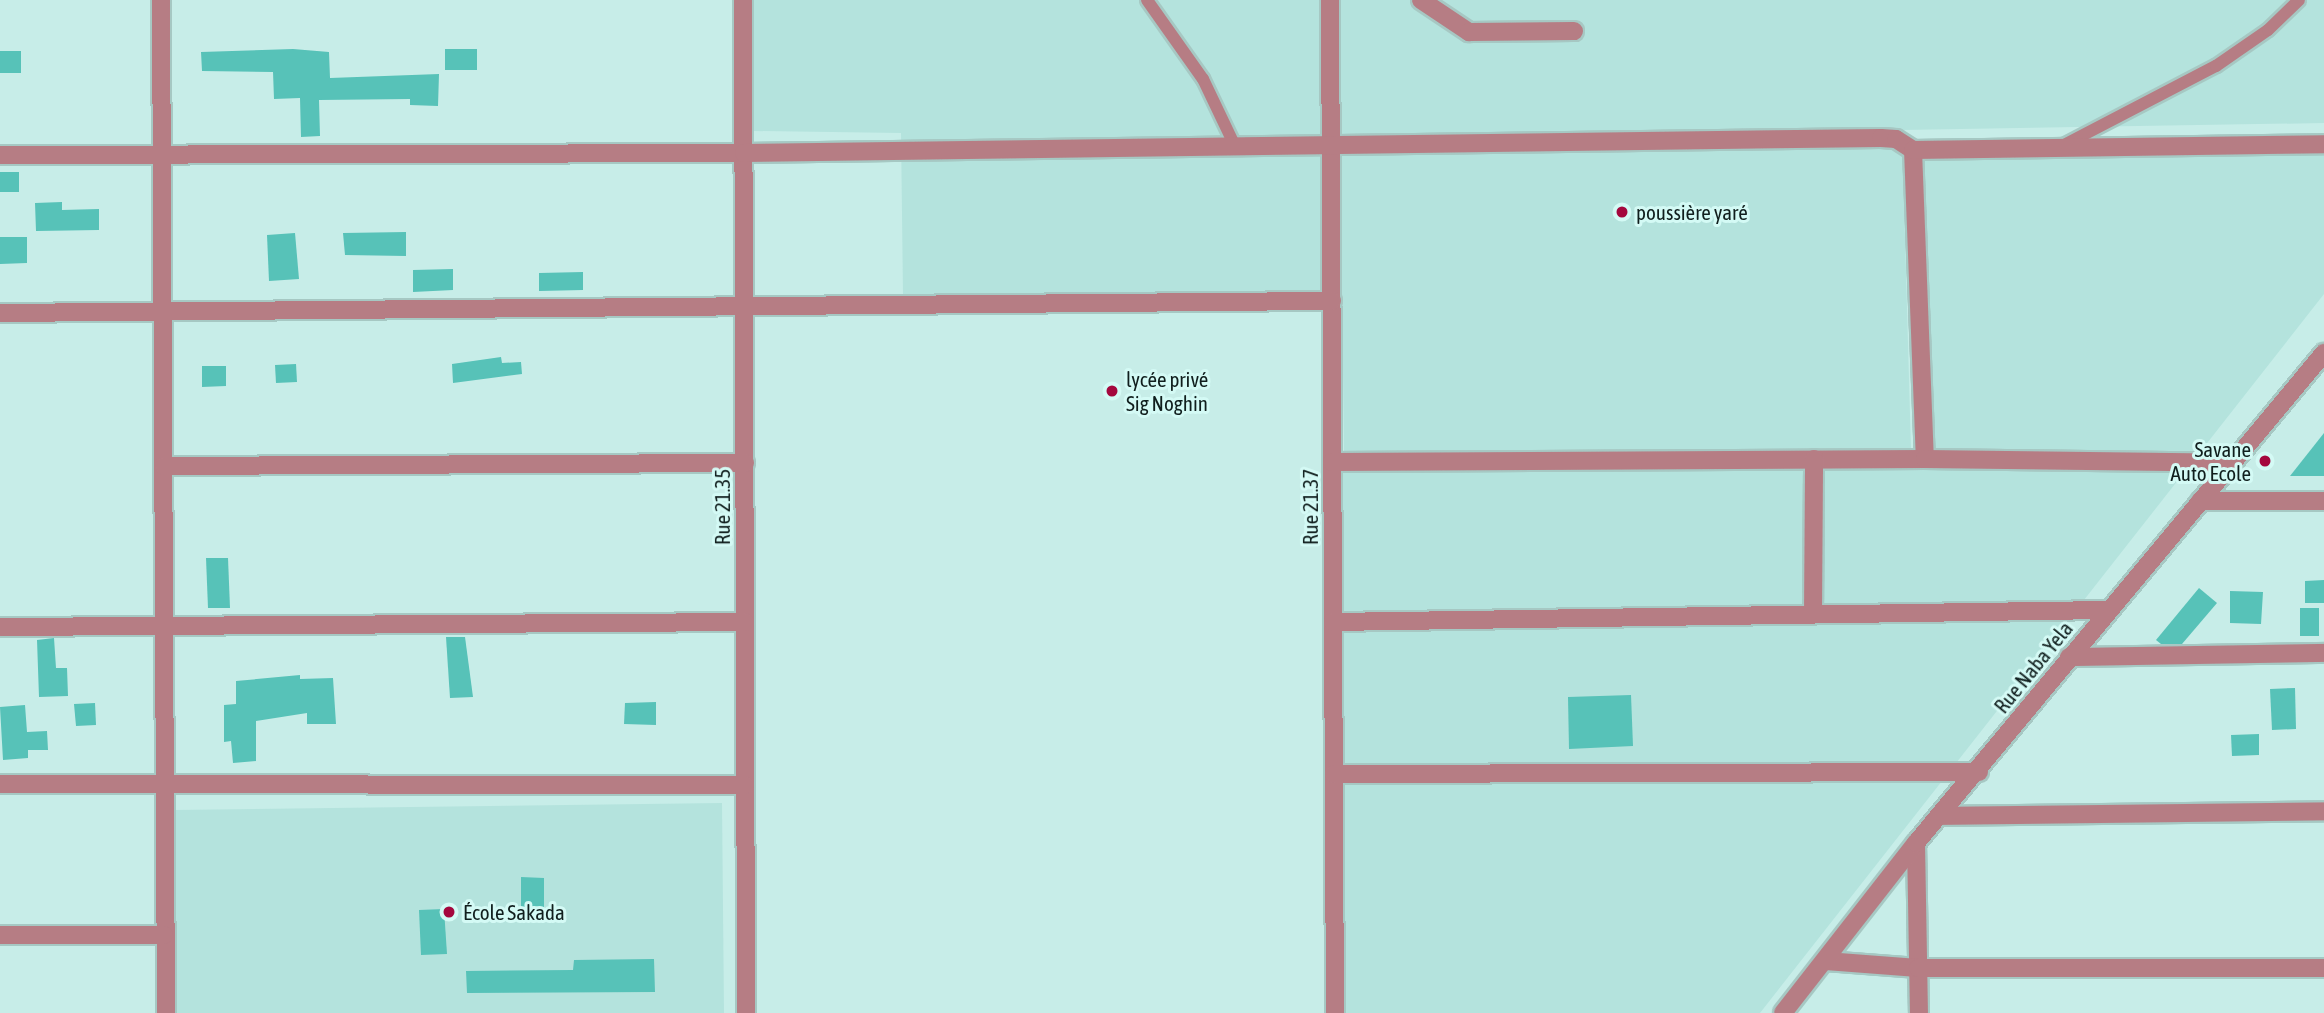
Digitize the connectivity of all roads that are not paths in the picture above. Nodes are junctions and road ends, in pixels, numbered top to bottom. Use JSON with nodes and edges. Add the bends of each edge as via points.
{"nodes":[{"id":1,"x":161,"y":0,"type":"edge"},
{"id":2,"x":743,"y":0,"type":"edge"},
{"id":3,"x":1147,"y":0,"type":"edge"},
{"id":4,"x":1330,"y":0,"type":"edge"},
{"id":5,"x":1421,"y":0,"type":"edge"},
{"id":6,"x":2299,"y":0,"type":"edge"},
{"id":7,"x":1573,"y":31,"type":"dead end"},
{"id":8,"x":1331,"y":142,"type":"junction"},
{"id":9,"x":1234,"y":144,"type":"junction"},
{"id":10,"x":2324,"y":144,"type":"edge"},
{"id":11,"x":2057,"y":148,"type":"junction"},
{"id":12,"x":1913,"y":150,"type":"junction"},
{"id":13,"x":744,"y":153,"type":"junction"},
{"id":14,"x":0,"y":155,"type":"edge"},
{"id":15,"x":163,"y":155,"type":"junction"},
{"id":16,"x":1332,"y":301,"type":"junction"},
{"id":17,"x":744,"y":305,"type":"junction"},
{"id":18,"x":161,"y":310,"type":"junction"},
{"id":19,"x":0,"y":313,"type":"edge"},
{"id":20,"x":2324,"y":353,"type":"edge"},
{"id":21,"x":1814,"y":459,"type":"junction"},
{"id":22,"x":1925,"y":459,"type":"junction"},
{"id":23,"x":1332,"y":462,"type":"junction"},
{"id":24,"x":745,"y":463,"type":"junction"},
{"id":25,"x":2231,"y":463,"type":"junction"},
{"id":26,"x":164,"y":466,"type":"junction"},
{"id":27,"x":2200,"y":501,"type":"junction"},
{"id":28,"x":2324,"y":501,"type":"edge"},
{"id":29,"x":2109,"y":610,"type":"junction"},
{"id":30,"x":1813,"y":614,"type":"junction"},
{"id":31,"x":745,"y":622,"type":"junction"},
{"id":32,"x":1333,"y":622,"type":"junction"},
{"id":33,"x":0,"y":627,"type":"edge"},
{"id":34,"x":163,"y":627,"type":"junction"},
{"id":35,"x":2324,"y":653,"type":"edge"},
{"id":36,"x":2069,"y":657,"type":"junction"},
{"id":37,"x":1979,"y":772,"type":"junction"},
{"id":38,"x":1334,"y":774,"type":"junction"},
{"id":39,"x":164,"y":782,"type":"junction"},
{"id":40,"x":0,"y":785,"type":"edge"},
{"id":41,"x":746,"y":785,"type":"junction"},
{"id":42,"x":2324,"y":811,"type":"edge"},
{"id":43,"x":1942,"y":816,"type":"junction"},
{"id":44,"x":1916,"y":843,"type":"junction"},
{"id":45,"x":0,"y":935,"type":"edge"},
{"id":46,"x":164,"y":935,"type":"junction"},
{"id":47,"x":1826,"y":961,"type":"junction"},
{"id":48,"x":1919,"y":968,"type":"junction"},
{"id":49,"x":2324,"y":968,"type":"edge"},
{"id":50,"x":166,"y":1013,"type":"edge"},
{"id":51,"x":746,"y":1013,"type":"edge"},
{"id":52,"x":1335,"y":1013,"type":"edge"},
{"id":53,"x":1783,"y":1013,"type":"edge"},
{"id":54,"x":1919,"y":1013,"type":"edge"}],
"edges":[{"from":1,"to":15,"type":"street"},
{"from":2,"to":13,"type":"street","name":"Rue 21.35"},
{"from":3,"to":9,"type":"lane","via":[[1203,79]]},
{"from":4,"to":8,"type":"street","name":"Rue 21.37"},
{"from":5,"to":7,"type":"street","via":[[1469,32]]},
{"from":6,"to":11,"type":"lane","via":[[2268,30],[2216,66]]},
{"from":8,"to":9,"type":"street"},
{"from":8,"to":12,"type":"street","via":[[1881,138],[1896,139]]},
{"from":8,"to":16,"type":"street","name":"Rue 21.37"},
{"from":9,"to":13,"type":"street"},
{"from":10,"to":11,"type":"street"},
{"from":11,"to":12,"type":"street"},
{"from":12,"to":22,"type":"street"},
{"from":13,"to":15,"type":"street"},
{"from":13,"to":17,"type":"street","name":"Rue 21.35"},
{"from":14,"to":15,"type":"street"},
{"from":15,"to":18,"type":"street"},
{"from":16,"to":17,"type":"street"},
{"from":16,"to":23,"type":"street","name":"Rue 21.37"},
{"from":17,"to":18,"type":"street"},
{"from":17,"to":24,"type":"street","name":"Rue 21.35"},
{"from":18,"to":19,"type":"street"},
{"from":18,"to":26,"type":"street"},
{"from":20,"to":25,"type":"street","name":"Rue Naba Yela"},
{"from":21,"to":22,"type":"street"},
{"from":21,"to":23,"type":"street"},
{"from":21,"to":30,"type":"street"},
{"from":22,"to":25,"type":"street"},
{"from":23,"to":32,"type":"street","name":"Rue 21.37"},
{"from":24,"to":26,"type":"street"},
{"from":24,"to":31,"type":"street","name":"Rue 21.35"},
{"from":25,"to":27,"type":"street","name":"Rue Naba Yela"},
{"from":26,"to":34,"type":"street"},
{"from":27,"to":28,"type":"street"},
{"from":27,"to":29,"type":"street","name":"Rue Naba Yela"},
{"from":29,"to":30,"type":"street"},
{"from":29,"to":36,"type":"street","name":"Rue Naba Yela"},
{"from":30,"to":32,"type":"street"},
{"from":31,"to":34,"type":"street"},
{"from":31,"to":41,"type":"street","name":"Rue 21.35"},
{"from":32,"to":38,"type":"street","name":"Rue 21.37"},
{"from":33,"to":34,"type":"street"},
{"from":34,"to":39,"type":"street"},
{"from":35,"to":36,"type":"street"},
{"from":36,"to":37,"type":"street","name":"Rue Naba Yela"},
{"from":37,"to":38,"type":"street"},
{"from":37,"to":43,"type":"street","name":"Rue Naba Yela"},
{"from":38,"to":52,"type":"street","name":"Rue 21.37"},
{"from":39,"to":40,"type":"street"},
{"from":39,"to":41,"type":"street"},
{"from":39,"to":46,"type":"street"},
{"from":41,"to":51,"type":"street","name":"Rue 21.35"},
{"from":42,"to":43,"type":"street"},
{"from":43,"to":44,"type":"street","name":"Rue Naba Yela"},
{"from":44,"to":47,"type":"street","name":"Rue Naba Yela"},
{"from":44,"to":48,"type":"street"},
{"from":45,"to":46,"type":"street"},
{"from":46,"to":50,"type":"street"},
{"from":47,"to":48,"type":"street"},
{"from":47,"to":53,"type":"street","name":"Rue Naba Yela"},
{"from":48,"to":49,"type":"street"},
{"from":48,"to":54,"type":"street"}]}
